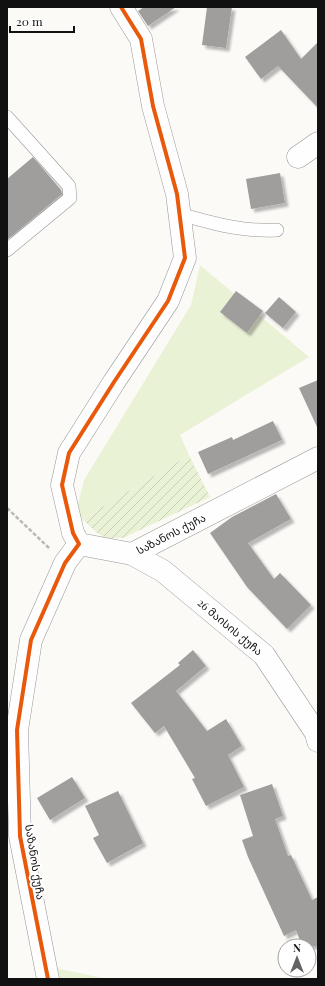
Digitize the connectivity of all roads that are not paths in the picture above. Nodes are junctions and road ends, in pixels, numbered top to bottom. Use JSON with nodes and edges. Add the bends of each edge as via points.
{"nodes":[{"id":1,"x":121,"y":7,"type":"edge"},
{"id":2,"x":7,"y":117,"type":"edge"},
{"id":3,"x":318,"y":143,"type":"edge"},
{"id":4,"x":298,"y":157,"type":"dead end"},
{"id":5,"x":179,"y":214,"type":"junction"},
{"id":6,"x":277,"y":230,"type":"dead end"},
{"id":7,"x":7,"y":250,"type":"edge"},
{"id":8,"x":318,"y":458,"type":"edge"},
{"id":9,"x":79,"y":544,"type":"junction"},
{"id":10,"x":132,"y":554,"type":"junction"},
{"id":11,"x":317,"y":735,"type":"edge"},
{"id":12,"x":48,"y":979,"type":"edge"}],
"edges":[{"from":1,"to":5,"type":"street","via":[[142,39],[153,106],[177,194]]},
{"from":2,"to":7,"type":"lane","via":[[69,186],[70,198]]},
{"from":3,"to":4,"type":"street"},
{"from":5,"to":6,"type":"lane","via":[[233,228]]},
{"from":5,"to":9,"type":"street","via":[[184,258],[168,301],[69,453],[62,485],[73,533]]},
{"from":8,"to":10,"type":"street","name":"საზანოს ქუჩა"},
{"from":9,"to":10,"type":"street","name":"საზანოს ქუჩა"},
{"from":9,"to":12,"type":"street","name":"საზანოს ქუჩა","via":[[65,563],[31,640],[17,730],[20,836]]},
{"from":10,"to":11,"type":"street","name":"26 მაისის ქუჩა","via":[[163,571],[264,656]]}]}
